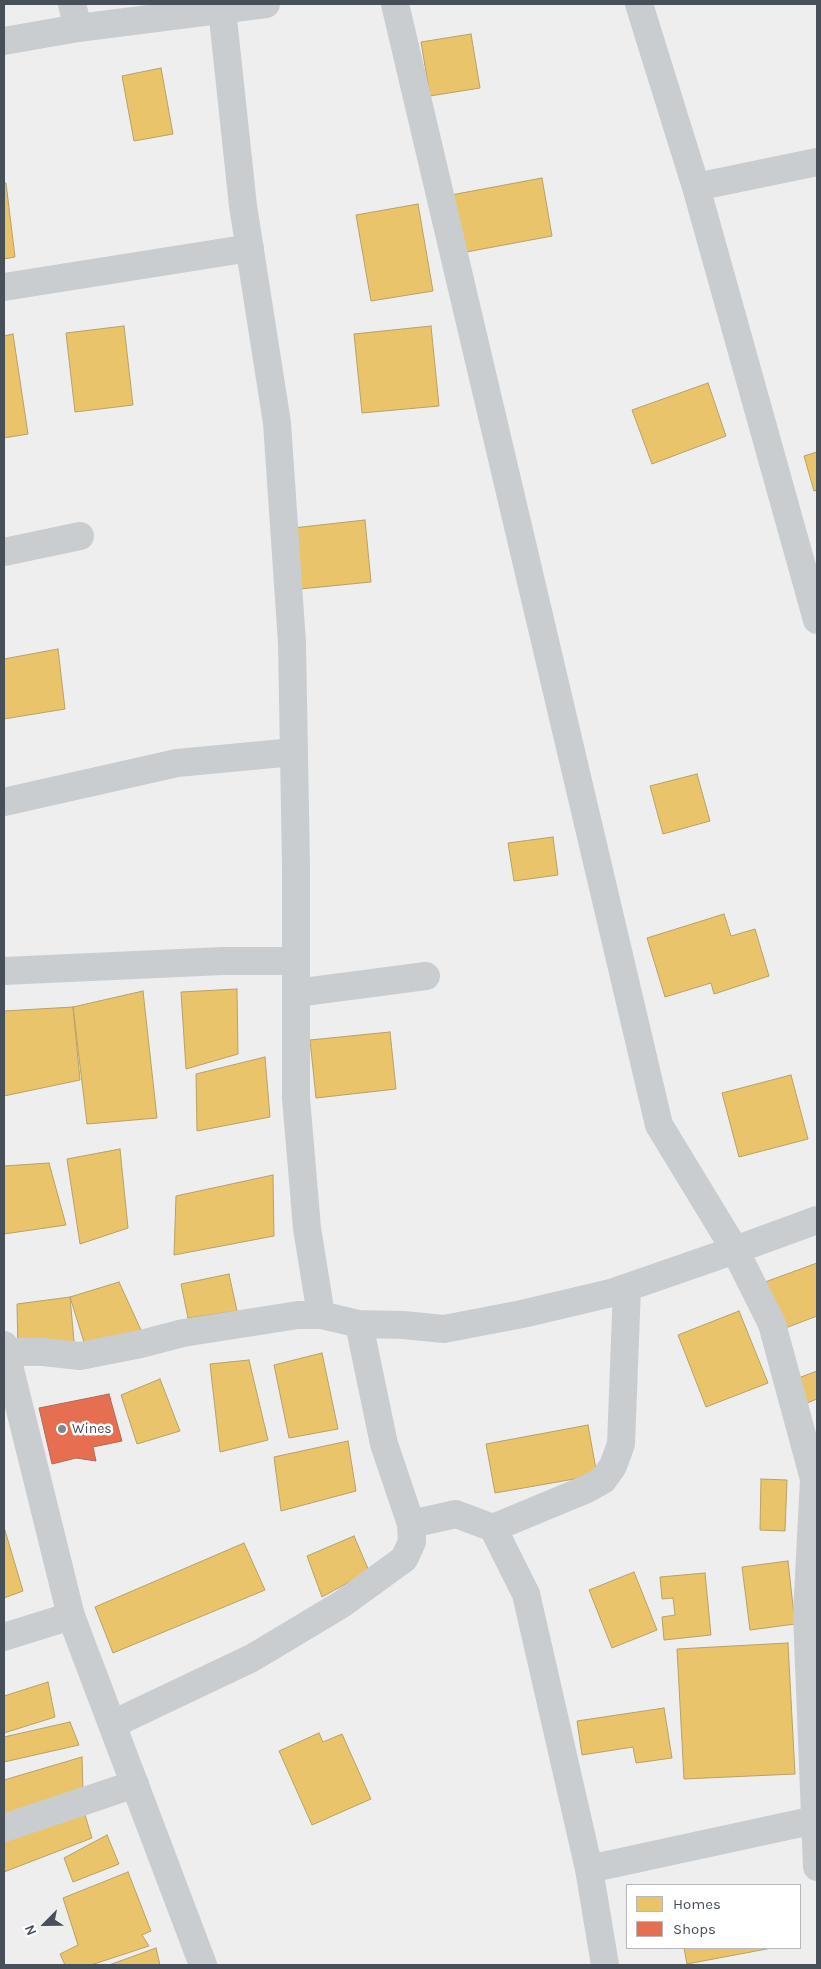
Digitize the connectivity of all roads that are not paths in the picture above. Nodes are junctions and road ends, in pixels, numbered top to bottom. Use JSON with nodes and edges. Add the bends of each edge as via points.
{"nodes":[{"id":1,"x":266,"y":4,"type":"edge"},
{"id":2,"x":394,"y":4,"type":"edge"},
{"id":3,"x":639,"y":4,"type":"edge"},
{"id":4,"x":222,"y":9,"type":"junction"},
{"id":5,"x":75,"y":16,"type":"edge"},
{"id":6,"x":4,"y":41,"type":"edge"},
{"id":7,"x":817,"y":162,"type":"edge"},
{"id":8,"x":696,"y":187,"type":"junction"},
{"id":9,"x":250,"y":248,"type":"junction"},
{"id":10,"x":4,"y":287,"type":"edge"},
{"id":11,"x":80,"y":536,"type":"dead end"},
{"id":12,"x":4,"y":552,"type":"edge"},
{"id":13,"x":817,"y":620,"type":"edge"},
{"id":14,"x":294,"y":752,"type":"junction"},
{"id":15,"x":4,"y":802,"type":"edge"},
{"id":16,"x":296,"y":961,"type":"junction"},
{"id":17,"x":4,"y":971,"type":"edge"},
{"id":18,"x":426,"y":976,"type":"dead end"},
{"id":19,"x":296,"y":993,"type":"junction"},
{"id":20,"x":817,"y":1220,"type":"edge"},
{"id":21,"x":736,"y":1250,"type":"junction"},
{"id":22,"x":627,"y":1288,"type":"junction"},
{"id":23,"x":321,"y":1314,"type":"junction"},
{"id":24,"x":359,"y":1324,"type":"junction"},
{"id":25,"x":5,"y":1349,"type":"edge"},
{"id":26,"x":411,"y":1524,"type":"junction"},
{"id":27,"x":493,"y":1528,"type":"junction"},
{"id":28,"x":812,"y":1614,"type":"edge"},
{"id":29,"x":72,"y":1616,"type":"junction"},
{"id":30,"x":4,"y":1637,"type":"edge"},
{"id":31,"x":113,"y":1724,"type":"junction"},
{"id":32,"x":135,"y":1784,"type":"junction"},
{"id":33,"x":815,"y":1820,"type":"junction"},
{"id":34,"x":4,"y":1828,"type":"edge"},
{"id":35,"x":817,"y":1867,"type":"edge"},
{"id":36,"x":589,"y":1869,"type":"junction"},
{"id":37,"x":203,"y":1965,"type":"edge"},
{"id":38,"x":606,"y":1965,"type":"edge"}],
"edges":[{"from":1,"to":4,"type":"street"},
{"from":2,"to":21,"type":"street","via":[[659,1125]]},
{"from":3,"to":8,"type":"street"},
{"from":4,"to":5,"type":"street"},
{"from":4,"to":9,"type":"street"},
{"from":5,"to":6,"type":"street"},
{"from":7,"to":8,"type":"street"},
{"from":8,"to":13,"type":"street"},
{"from":9,"to":10,"type":"street"},
{"from":9,"to":14,"type":"street","via":[[277,422],[292,643]]},
{"from":11,"to":12,"type":"street"},
{"from":14,"to":15,"type":"street","via":[[177,763]]},
{"from":14,"to":16,"type":"street"},
{"from":16,"to":17,"type":"street"},
{"from":16,"to":19,"type":"street"},
{"from":18,"to":19,"type":"street"},
{"from":19,"to":23,"type":"street","via":[[296,1098],[307,1228]]},
{"from":20,"to":21,"type":"street"},
{"from":21,"to":22,"type":"street"},
{"from":21,"to":28,"type":"street","via":[[772,1324],[814,1479]]},
{"from":22,"to":24,"type":"street","via":[[444,1329]]},
{"from":22,"to":27,"type":"street","via":[[621,1444],[613,1466],[603,1480],[587,1490]]},
{"from":23,"to":24,"type":"street"},
{"from":23,"to":25,"type":"street","via":[[227,1325],[80,1356]]},
{"from":24,"to":26,"type":"street","via":[[384,1444]]},
{"from":25,"to":29,"type":"street"},
{"from":26,"to":27,"type":"street","via":[[456,1514]]},
{"from":26,"to":31,"type":"street","via":[[412,1542],[404,1559],[342,1604],[252,1658]]},
{"from":27,"to":36,"type":"street","via":[[526,1594]]},
{"from":28,"to":33,"type":"street"},
{"from":29,"to":30,"type":"street"},
{"from":29,"to":31,"type":"street"},
{"from":31,"to":32,"type":"street"},
{"from":32,"to":34,"type":"street"},
{"from":32,"to":37,"type":"street"},
{"from":33,"to":35,"type":"street"},
{"from":33,"to":36,"type":"street"},
{"from":36,"to":38,"type":"street"}]}
